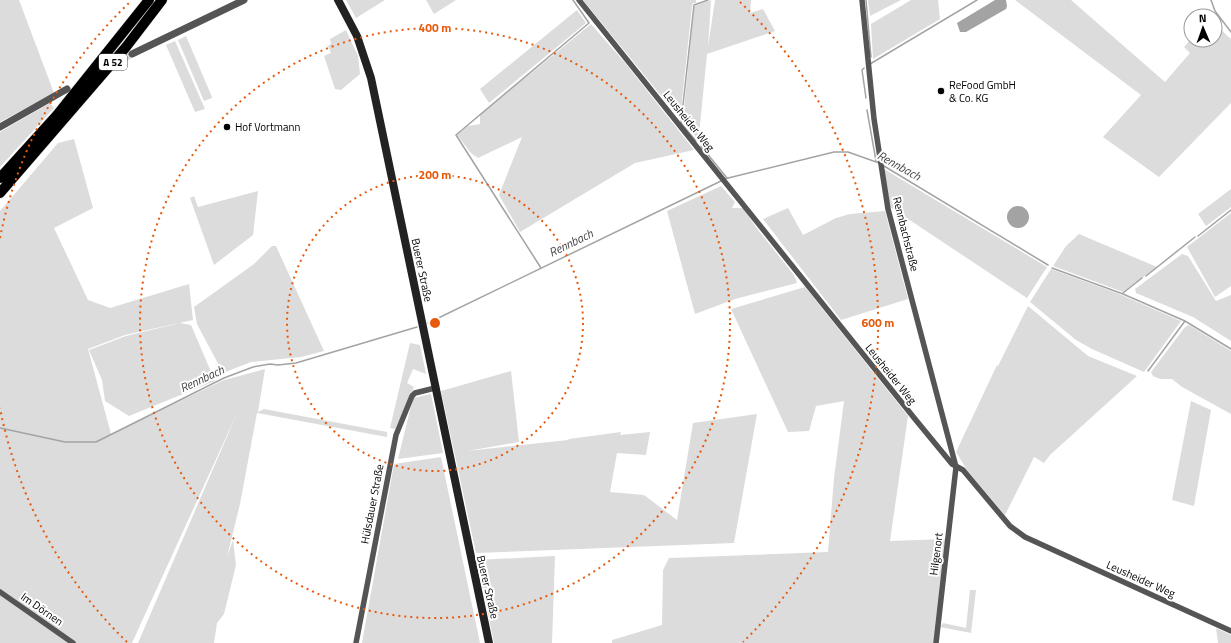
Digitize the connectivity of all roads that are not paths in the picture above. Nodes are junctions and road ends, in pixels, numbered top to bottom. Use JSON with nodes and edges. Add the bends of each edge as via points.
{"nodes":[{"id":1,"x":150,"y":0,"type":"edge"},
{"id":2,"x":162,"y":0,"type":"edge"},
{"id":3,"x":244,"y":0,"type":"edge"},
{"id":4,"x":338,"y":0,"type":"edge"},
{"id":5,"x":580,"y":0,"type":"edge"},
{"id":6,"x":862,"y":0,"type":"edge"},
{"id":7,"x":132,"y":54,"type":"tunnel mouth"},
{"id":8,"x":67,"y":89,"type":"dead end"},
{"id":9,"x":0,"y":127,"type":"edge"},
{"id":10,"x":0,"y":178,"type":"edge"},
{"id":11,"x":0,"y":193,"type":"edge"},
{"id":12,"x":435,"y":388,"type":"junction"},
{"id":13,"x":956,"y":467,"type":"junction"},
{"id":14,"x":0,"y":592,"type":"edge"},
{"id":15,"x":1231,"y":631,"type":"edge"},
{"id":16,"x":73,"y":643,"type":"edge"},
{"id":17,"x":356,"y":643,"type":"edge"},
{"id":18,"x":489,"y":643,"type":"edge"},
{"id":19,"x":936,"y":643,"type":"edge"}],
"edges":[{"from":1,"to":10,"type":"highway","number":"A 52","via":[[57,115]]},
{"from":2,"to":11,"type":"highway","number":"A 52","via":[[126,48]]},
{"from":3,"to":7,"type":"street"},
{"from":4,"to":12,"type":"main road","name":"Buerer Straße","via":[[357,36],[371,78]]},
{"from":5,"to":13,"type":"street","name":"Leusheider Weg"},
{"from":6,"to":13,"type":"street","name":"Rennbachstraße","via":[[874,119],[888,208]]},
{"from":8,"to":9,"type":"street"},
{"from":12,"to":17,"type":"street","name":"Hülsdauer Straße","via":[[412,396],[396,435]]},
{"from":12,"to":18,"type":"main road","name":"Buerer Straße"},
{"from":13,"to":15,"type":"street","name":"Leusheider Weg","via":[[963,470],[1018,533]]},
{"from":13,"to":19,"type":"street","name":"Hilgenort"},
{"from":14,"to":16,"type":"street","name":"Im Dörnen"}]}
